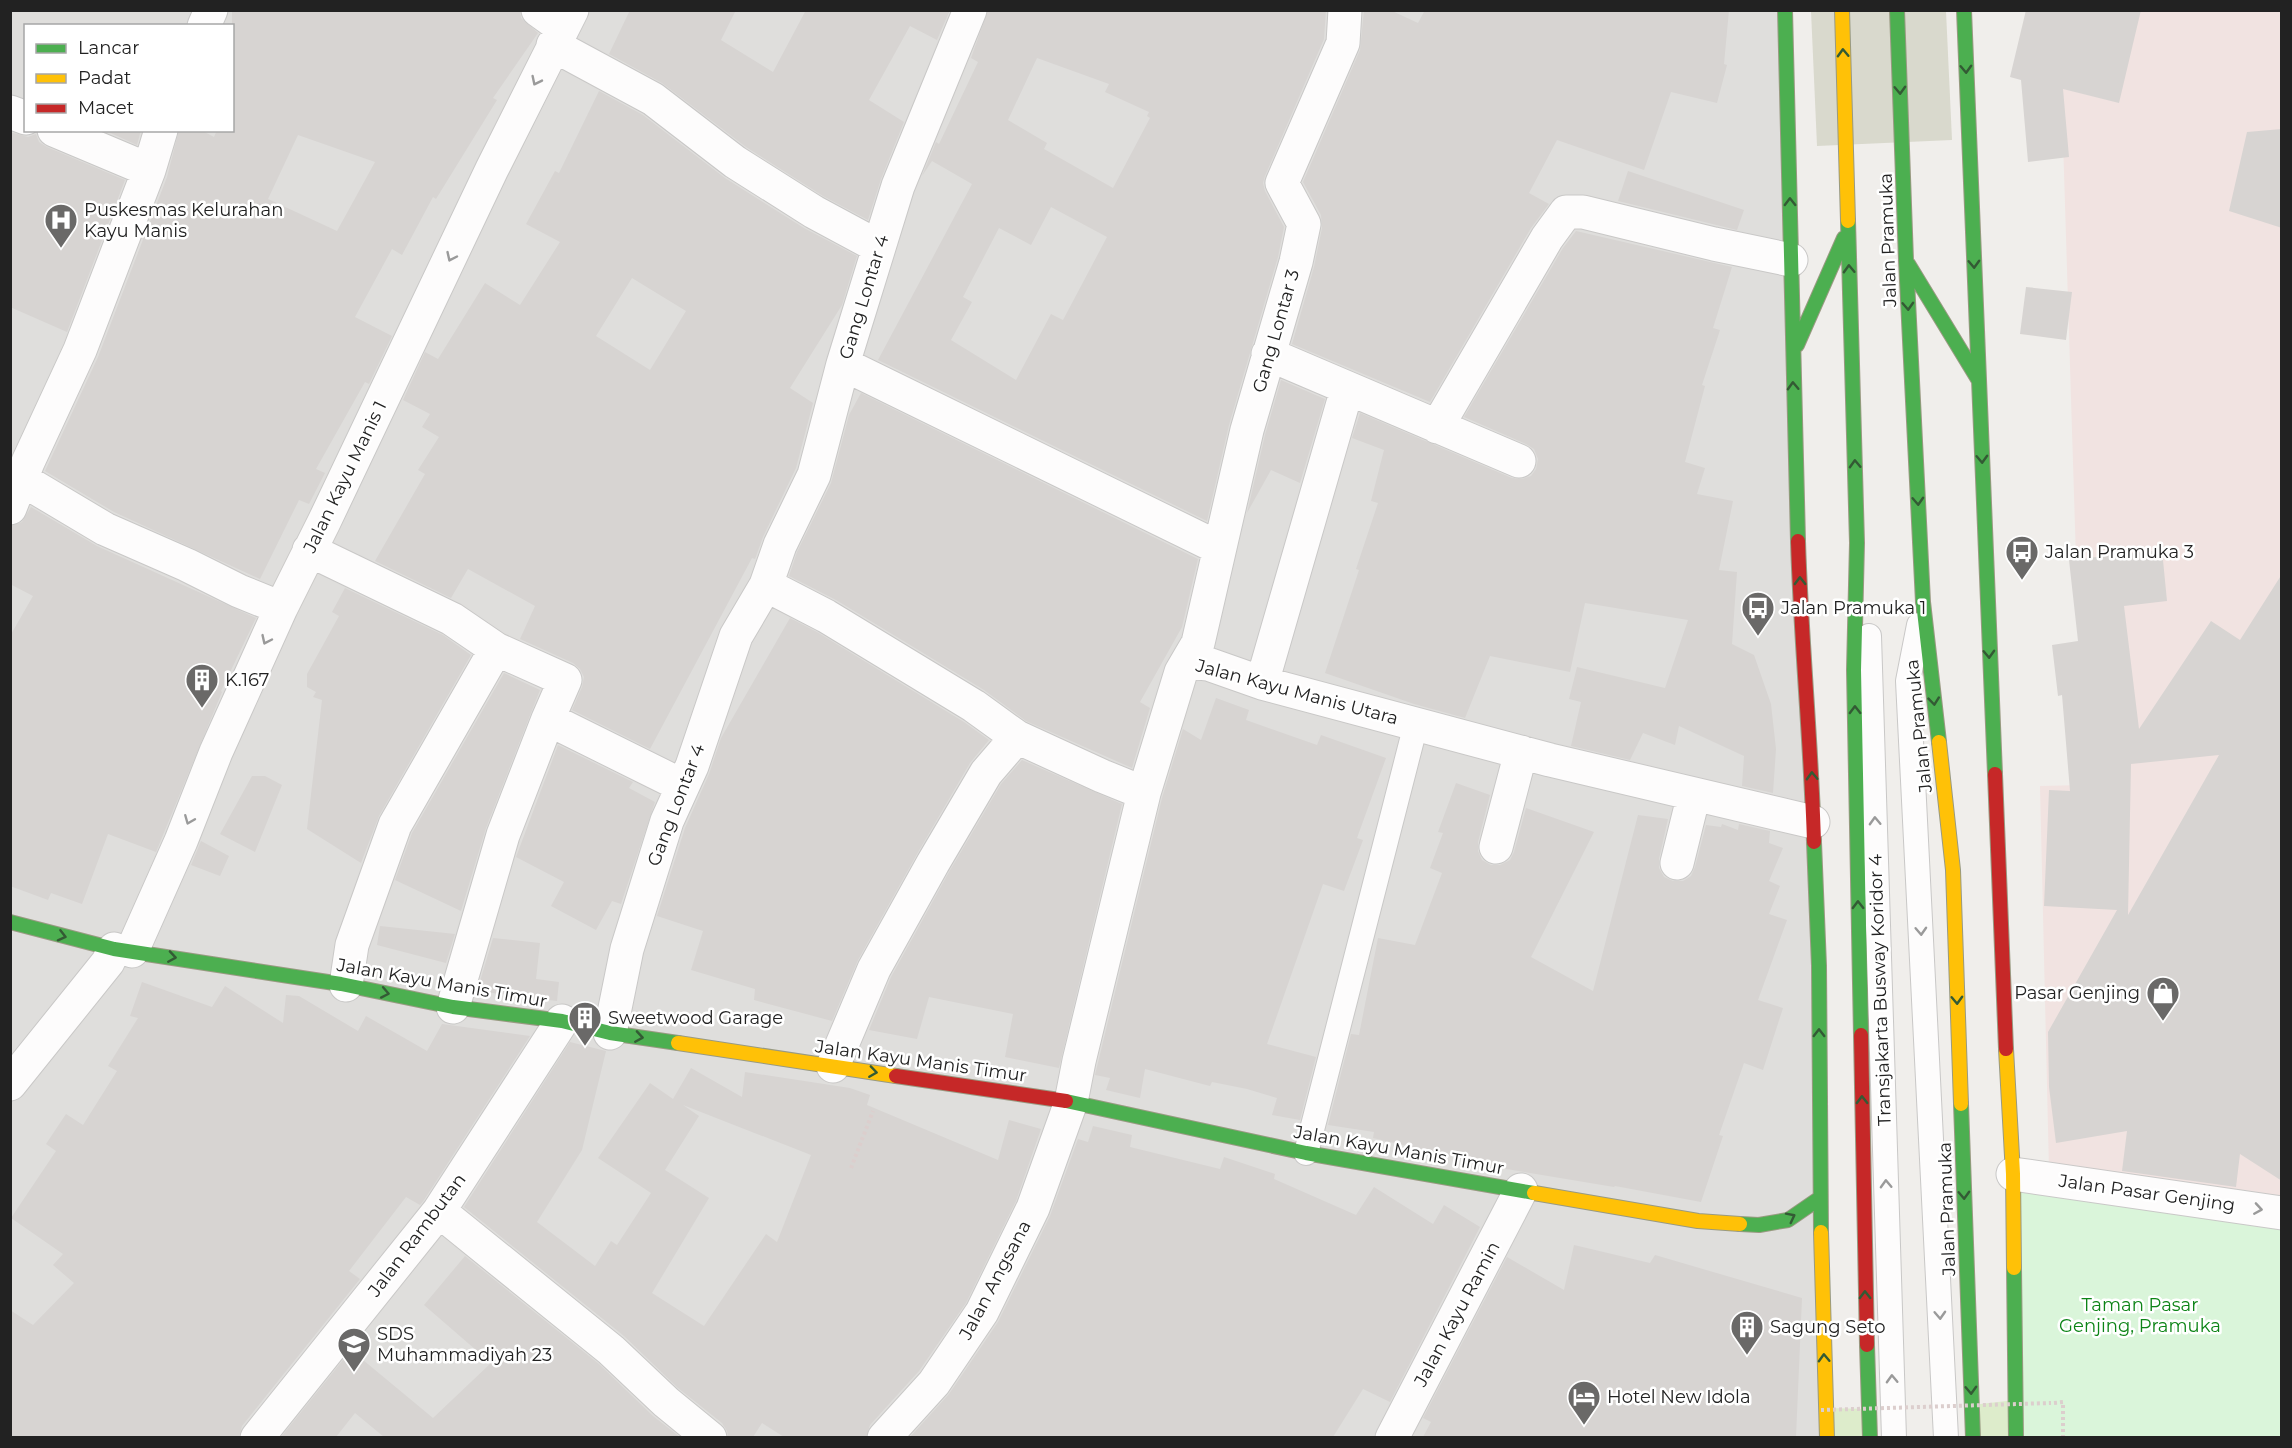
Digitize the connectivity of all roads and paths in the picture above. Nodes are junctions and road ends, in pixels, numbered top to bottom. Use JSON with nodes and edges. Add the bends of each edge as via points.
{"nodes":[{"id":1,"x":211,"y":10,"type":"edge"},
{"id":2,"x":970,"y":10,"type":"edge"},
{"id":3,"x":1345,"y":10,"type":"edge"},
{"id":4,"x":1785,"y":10,"type":"edge"},
{"id":5,"x":1842,"y":10,"type":"edge"},
{"id":6,"x":1897,"y":10,"type":"edge"},
{"id":7,"x":1964,"y":10,"type":"edge"},
{"id":8,"x":205,"y":24,"type":"edge"},
{"id":9,"x":557,"y":24,"type":"edge"},
{"id":10,"x":59,"y":132,"type":"edge"},
{"id":11,"x":161,"y":132,"type":"edge"},
{"id":12,"x":149,"y":170,"type":"junction"},
{"id":13,"x":1848,"y":228,"type":"junction"},
{"id":14,"x":879,"y":247,"type":"junction"},
{"id":15,"x":1791,"y":260,"type":"junction"},
{"id":16,"x":1906,"y":260,"type":"junction"},
{"id":17,"x":1268,"y":354,"type":"junction"},
{"id":18,"x":1792,"y":357,"type":"junction"},
{"id":19,"x":843,"y":364,"type":"junction"},
{"id":20,"x":1979,"y":381,"type":"junction"},
{"id":21,"x":1343,"y":403,"type":"dead end"},
{"id":22,"x":1437,"y":427,"type":"junction"},
{"id":23,"x":1519,"y":461,"type":"dead end"},
{"id":24,"x":16,"y":494,"type":"edge"},
{"id":25,"x":1857,"y":543,"type":"junction"},
{"id":26,"x":1219,"y":548,"type":"junction"},
{"id":27,"x":309,"y":550,"type":"junction"},
{"id":28,"x":766,"y":585,"type":"junction"},
{"id":29,"x":1923,"y":602,"type":"junction"},
{"id":30,"x":281,"y":608,"type":"junction"},
{"id":31,"x":496,"y":649,"type":"junction"},
{"id":32,"x":1187,"y":662,"type":"junction"},
{"id":33,"x":1262,"y":683,"type":"junction"},
{"id":34,"x":548,"y":719,"type":"junction"},
{"id":35,"x":1416,"y":724,"type":"junction"},
{"id":36,"x":1017,"y":737,"type":"junction"},
{"id":37,"x":1521,"y":752,"type":"junction"},
{"id":38,"x":682,"y":786,"type":"junction"},
{"id":39,"x":1144,"y":793,"type":"junction"},
{"id":40,"x":1694,"y":794,"type":"junction"},
{"id":41,"x":1813,"y":822,"type":"junction"},
{"id":42,"x":1496,"y":847,"type":"dead end"},
{"id":43,"x":1677,"y":863,"type":"dead end"},
{"id":44,"x":10,"y":922,"type":"edge"},
{"id":45,"x":123,"y":950,"type":"junction"},
{"id":46,"x":346,"y":985,"type":"junction"},
{"id":47,"x":453,"y":1007,"type":"junction"},
{"id":48,"x":562,"y":1021,"type":"junction"},
{"id":49,"x":610,"y":1033,"type":"junction"},
{"id":50,"x":833,"y":1066,"type":"junction"},
{"id":51,"x":888,"y":1074,"type":"junction"},
{"id":52,"x":10,"y":1084,"type":"edge"},
{"id":53,"x":1064,"y":1122,"type":"junction"},
{"id":54,"x":1306,"y":1153,"type":"junction"},
{"id":55,"x":851,"y":1168,"type":"dead end"},
{"id":56,"x":2013,"y":1174,"type":"junction"},
{"id":57,"x":1521,"y":1190,"type":"junction"},
{"id":58,"x":1820,"y":1198,"type":"junction"},
{"id":59,"x":440,"y":1211,"type":"junction"},
{"id":60,"x":2282,"y":1213,"type":"edge"},
{"id":61,"x":1821,"y":1410,"type":"dead end"},
{"id":62,"x":257,"y":1437,"type":"edge"},
{"id":63,"x":710,"y":1437,"type":"edge"},
{"id":64,"x":884,"y":1437,"type":"edge"},
{"id":65,"x":1392,"y":1437,"type":"edge"},
{"id":66,"x":1827,"y":1437,"type":"edge"},
{"id":67,"x":1870,"y":1437,"type":"edge"},
{"id":68,"x":1894,"y":1437,"type":"edge"},
{"id":69,"x":1946,"y":1437,"type":"edge"},
{"id":70,"x":1973,"y":1437,"type":"edge"},
{"id":71,"x":2016,"y":1437,"type":"edge"},
{"id":72,"x":2063,"y":1437,"type":"edge"}],
"edges":[{"from":1,"to":8,"type":"street"},
{"from":2,"to":14,"type":"street","name":"Gang Lontar 4","via":[[898,186]]},
{"from":3,"to":17,"type":"street","name":"Gang Lontar 3","via":[[1343,43],[1281,183],[1304,224]]},
{"from":15,"to":4,"type":"main road","one_way":true},
{"from":13,"to":5,"type":"main road","one_way":true},
{"from":6,"to":16,"type":"main road","name":"Jalan Pramuka","one_way":true},
{"from":7,"to":20,"type":"main road","one_way":true},
{"from":9,"to":14,"type":"street","via":[[735,162]]},
{"from":9,"to":27,"type":"street","name":"Jalan Kayu Manis 1","one_way":true},
{"from":10,"to":12,"type":"street"},
{"from":11,"to":12,"type":"street"},
{"from":12,"to":24,"type":"street","via":[[80,350]]},
{"from":13,"to":18,"type":"main road"},
{"from":25,"to":13,"type":"main road","one_way":true},
{"from":14,"to":19,"type":"street","name":"Gang Lontar 4"},
{"from":15,"to":18,"type":"main road"},
{"from":15,"to":22,"type":"street","via":[[1583,212],[1566,212]]},
{"from":16,"to":20,"type":"main road"},
{"from":16,"to":29,"type":"main road","name":"Jalan Pramuka","one_way":true},
{"from":17,"to":22,"type":"street"},
{"from":17,"to":26,"type":"street","name":"Gang Lontar 3"},
{"from":41,"to":18,"type":"main road","one_way":true,"via":[[1801,636]]},
{"from":19,"to":26,"type":"street"},
{"from":19,"to":28,"type":"street","name":"Gang Lontar 4","via":[[814,475],[780,545]]},
{"from":20,"to":56,"type":"main road","one_way":true},
{"from":21,"to":33,"type":"street"},
{"from":22,"to":23,"type":"street"},
{"from":24,"to":30,"type":"street","via":[[105,529]]},
{"from":67,"to":25,"type":"main road","one_way":true,"via":[[1854,681]]},
{"from":68,"to":25,"type":"lane","name":"Transjakarta Busway Koridor 4","one_way":true,"via":[[1870,639]]},
{"from":26,"to":32,"type":"street","name":"Gang Lontar 3","via":[[1198,643]]},
{"from":27,"to":30,"type":"street","name":"Jalan Kayu Manis 1"},
{"from":27,"to":31,"type":"street","via":[[452,619]]},
{"from":28,"to":36,"type":"street","via":[[844,627],[974,706]]},
{"from":28,"to":38,"type":"street","name":"Gang Lontar 4","via":[[736,636]]},
{"from":29,"to":69,"type":"lane","one_way":true,"via":[[1908,681]]},
{"from":29,"to":70,"type":"main road","name":"Jalan Pramuka","one_way":true,"via":[[1953,870]]},
{"from":30,"to":45,"type":"street","name":"Jalan Kayu Manis 1","one_way":true,"via":[[181,841]]},
{"from":31,"to":34,"type":"street","via":[[565,680]]},
{"from":31,"to":46,"type":"street","via":[[395,825],[352,945]]},
{"from":32,"to":33,"type":"street","name":"Jalan Kayu Manis Utara","via":[[1208,664]]},
{"from":32,"to":39,"type":"street","name":"Jalan Kayu Manis Utara"},
{"from":33,"to":35,"type":"street","name":"Jalan Kayu Manis Utara"},
{"from":34,"to":38,"type":"street"},
{"from":34,"to":47,"type":"street","via":[[503,835]]},
{"from":35,"to":37,"type":"street","name":"Jalan Kayu Manis Utara"},
{"from":35,"to":54,"type":"lane"},
{"from":36,"to":39,"type":"street"},
{"from":36,"to":50,"type":"street","via":[[986,773],[933,862],[874,969]]},
{"from":37,"to":40,"type":"street","name":"Jalan Kayu Manis Utara"},
{"from":37,"to":42,"type":"street"},
{"from":38,"to":49,"type":"street","name":"Gang Lontar 4","via":[[627,949]]},
{"from":39,"to":53,"type":"street","name":"Jalan Kayu Manis Utara"},
{"from":40,"to":41,"type":"street","name":"Jalan Kayu Manis Utara"},
{"from":40,"to":43,"type":"street"},
{"from":58,"to":41,"type":"main road","one_way":true,"via":[[1819,966]]},
{"from":44,"to":45,"type":"main road","name":"Jalan Kayu Manis Timur","one_way":true},
{"from":45,"to":46,"type":"main road","name":"Jalan Kayu Manis Timur","one_way":true},
{"from":45,"to":52,"type":"street","name":"Jalan Kayu Manis 1","via":[[108,962]]},
{"from":46,"to":47,"type":"main road","name":"Jalan Kayu Manis Timur","one_way":true},
{"from":47,"to":48,"type":"main road","name":"Jalan Kayu Manis Timur"},
{"from":48,"to":49,"type":"main road","name":"Jalan Kayu Manis Timur"},
{"from":48,"to":59,"type":"street","name":"Jalan Rambutan"},
{"from":49,"to":50,"type":"main road","name":"Jalan Kayu Manis Timur","one_way":true},
{"from":50,"to":51,"type":"main road","name":"Jalan Kayu Manis Timur","one_way":true},
{"from":51,"to":53,"type":"main road","name":"Jalan Kayu Manis Timur"},
{"from":51,"to":55,"type":"path"},
{"from":53,"to":54,"type":"main road","name":"Jalan Kayu Manis Timur"},
{"from":53,"to":64,"type":"street","name":"Jalan Angsana","via":[[1033,1208],[982,1312],[934,1383]]},
{"from":54,"to":57,"type":"main road","name":"Jalan Kayu Manis Timur"},
{"from":56,"to":60,"type":"street","name":"Jalan Pasar Genjing","one_way":true},
{"from":56,"to":71,"type":"main road"},
{"from":57,"to":58,"type":"main road","name":"Jalan Kayu Manis Timur","one_way":true,"via":[[1698,1221],[1759,1225],[1788,1220]]},
{"from":57,"to":65,"type":"street","name":"Jalan Kayu Ramin"},
{"from":66,"to":58,"type":"main road","one_way":true},
{"from":59,"to":62,"type":"street","name":"Jalan Rambutan"},
{"from":59,"to":63,"type":"street","via":[[611,1350]]},
{"from":61,"to":72,"type":"path","bridge":true,"via":[[2063,1402]]}]}
